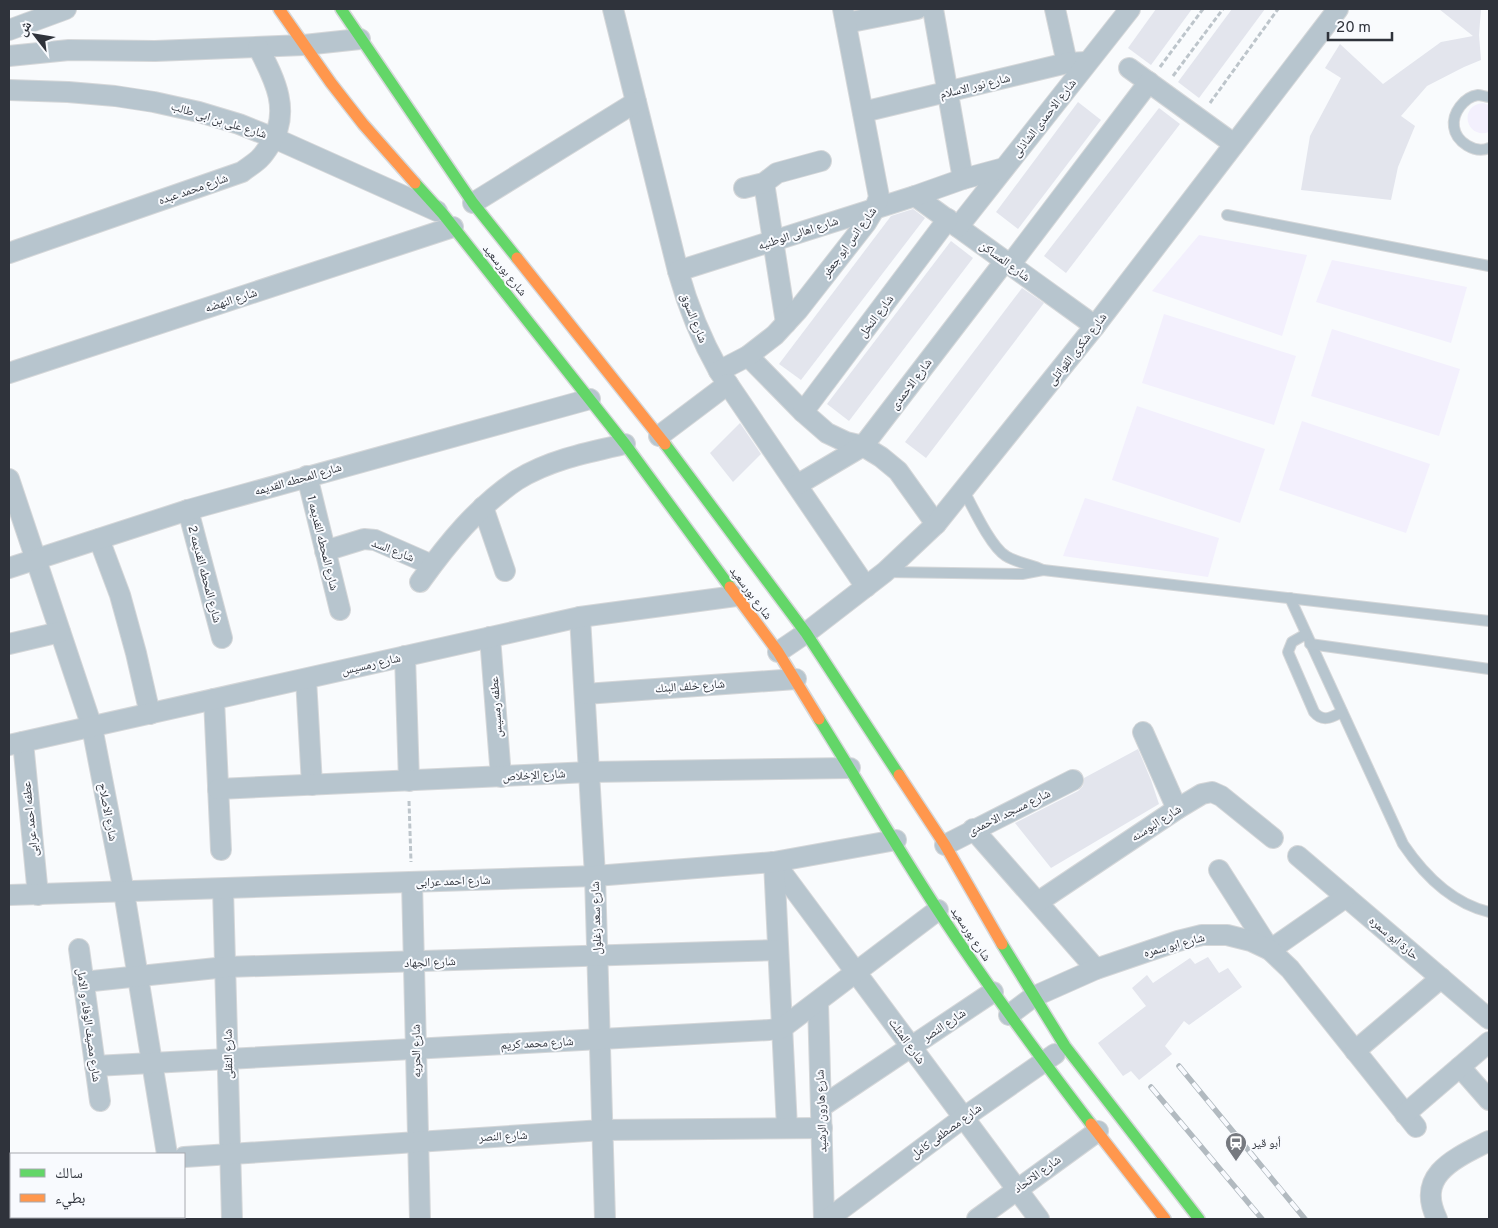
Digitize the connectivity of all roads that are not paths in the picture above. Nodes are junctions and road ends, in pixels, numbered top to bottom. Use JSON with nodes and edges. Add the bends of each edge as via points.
{"nodes":[{"id":1,"x":66,"y":9,"type":"edge"},
{"id":2,"x":279,"y":9,"type":"edge"},
{"id":3,"x":344,"y":9,"type":"edge"},
{"id":4,"x":613,"y":9,"type":"edge"},
{"id":5,"x":916,"y":9,"type":"edge"},
{"id":6,"x":933,"y":9,"type":"edge"},
{"id":7,"x":1055,"y":9,"type":"edge"},
{"id":8,"x":1130,"y":9,"type":"edge"},
{"id":9,"x":1338,"y":9,"type":"edge"},
{"id":10,"x":845,"y":16,"type":"edge"},
{"id":11,"x":9,"y":30,"type":"edge"},
{"id":12,"x":360,"y":39,"type":"junction"},
{"id":13,"x":304,"y":45,"type":"junction"},
{"id":14,"x":258,"y":47,"type":"junction"},
{"id":15,"x":9,"y":56,"type":"edge"},
{"id":16,"x":1077,"y":62,"type":"junction"},
{"id":17,"x":1129,"y":68,"type":"dead end"},
{"id":18,"x":1155,"y":87,"type":"junction"},
{"id":19,"x":9,"y":90,"type":"edge"},
{"id":20,"x":948,"y":92,"type":"junction"},
{"id":21,"x":1489,"y":97,"type":"edge"},
{"id":22,"x":636,"y":102,"type":"junction"},
{"id":23,"x":863,"y":112,"type":"junction"},
{"id":24,"x":274,"y":138,"type":"junction"},
{"id":25,"x":1234,"y":144,"type":"junction"},
{"id":26,"x":1489,"y":148,"type":"edge"},
{"id":27,"x":821,"y":161,"type":"dead end"},
{"id":28,"x":1004,"y":168,"type":"junction"},
{"id":29,"x":964,"y":179,"type":"junction"},
{"id":30,"x":764,"y":183,"type":"junction"},
{"id":31,"x":744,"y":188,"type":"dead end"},
{"id":32,"x":915,"y":196,"type":"junction"},
{"id":33,"x":473,"y":203,"type":"junction"},
{"id":34,"x":875,"y":208,"type":"junction"},
{"id":35,"x":1227,"y":216,"type":"dead end"},
{"id":36,"x":448,"y":220,"type":"junction"},
{"id":37,"x":953,"y":223,"type":"junction"},
{"id":38,"x":773,"y":240,"type":"junction"},
{"id":39,"x":9,"y":253,"type":"edge"},
{"id":40,"x":1007,"y":263,"type":"junction"},
{"id":41,"x":1489,"y":266,"type":"edge"},
{"id":42,"x":678,"y":271,"type":"junction"},
{"id":43,"x":786,"y":323,"type":"junction"},
{"id":44,"x":1095,"y":326,"type":"junction"},
{"id":45,"x":748,"y":356,"type":"junction"},
{"id":46,"x":9,"y":373,"type":"edge"},
{"id":47,"x":723,"y":377,"type":"junction"},
{"id":48,"x":590,"y":399,"type":"junction"},
{"id":49,"x":803,"y":412,"type":"junction"},
{"id":50,"x":659,"y":436,"type":"junction"},
{"id":51,"x":625,"y":444,"type":"junction"},
{"id":52,"x":863,"y":446,"type":"junction"},
{"id":53,"x":307,"y":476,"type":"junction"},
{"id":54,"x":9,"y":479,"type":"edge"},
{"id":55,"x":797,"y":485,"type":"junction"},
{"id":56,"x":964,"y":491,"type":"junction"},
{"id":57,"x":482,"y":507,"type":"junction"},
{"id":58,"x":188,"y":510,"type":"junction"},
{"id":59,"x":936,"y":524,"type":"junction"},
{"id":60,"x":99,"y":538,"type":"junction"},
{"id":61,"x":325,"y":551,"type":"junction"},
{"id":62,"x":36,"y":559,"type":"junction"},
{"id":63,"x":9,"y":568,"type":"edge"},
{"id":64,"x":1042,"y":570,"type":"junction"},
{"id":65,"x":505,"y":571,"type":"dead end"},
{"id":66,"x":885,"y":572,"type":"junction"},
{"id":67,"x":866,"y":587,"type":"junction"},
{"id":68,"x":736,"y":596,"type":"junction"},
{"id":69,"x":1290,"y":598,"type":"junction"},
{"id":70,"x":340,"y":610,"type":"dead end"},
{"id":71,"x":580,"y":617,"type":"junction"},
{"id":72,"x":1489,"y":621,"type":"edge"},
{"id":73,"x":60,"y":632,"type":"junction"},
{"id":74,"x":806,"y":633,"type":"junction"},
{"id":75,"x":490,"y":637,"type":"junction"},
{"id":76,"x":222,"y":638,"type":"dead end"},
{"id":77,"x":1308,"y":639,"type":"junction"},
{"id":78,"x":9,"y":644,"type":"edge"},
{"id":79,"x":778,"y":652,"type":"junction"},
{"id":80,"x":405,"y":656,"type":"junction"},
{"id":81,"x":1489,"y":669,"type":"edge"},
{"id":82,"x":306,"y":679,"type":"junction"},
{"id":83,"x":796,"y":679,"type":"junction"},
{"id":84,"x":585,"y":694,"type":"junction"},
{"id":85,"x":214,"y":699,"type":"junction"},
{"id":86,"x":1342,"y":712,"type":"junction"},
{"id":87,"x":150,"y":714,"type":"junction"},
{"id":88,"x":92,"y":727,"type":"junction"},
{"id":89,"x":1143,"y":732,"type":"dead end"},
{"id":90,"x":16,"y":744,"type":"edge"},
{"id":91,"x":850,"y":768,"type":"junction"},
{"id":92,"x":590,"y":772,"type":"junction"},
{"id":93,"x":501,"y":777,"type":"junction"},
{"id":94,"x":1073,"y":780,"type":"dead end"},
{"id":95,"x":409,"y":781,"type":"junction"},
{"id":96,"x":312,"y":785,"type":"junction"},
{"id":97,"x":218,"y":789,"type":"junction"},
{"id":98,"x":1177,"y":809,"type":"junction"},
{"id":99,"x":973,"y":829,"type":"junction"},
{"id":100,"x":1273,"y":838,"type":"dead end"},
{"id":101,"x":896,"y":840,"type":"junction"},
{"id":102,"x":945,"y":845,"type":"junction"},
{"id":103,"x":221,"y":850,"type":"dead end"},
{"id":104,"x":1298,"y":856,"type":"dead end"},
{"id":105,"x":774,"y":862,"type":"junction"},
{"id":106,"x":1219,"y":870,"type":"dead end"},
{"id":107,"x":595,"y":876,"type":"junction"},
{"id":108,"x":412,"y":882,"type":"junction"},
{"id":109,"x":223,"y":889,"type":"junction"},
{"id":110,"x":124,"y":892,"type":"junction"},
{"id":111,"x":38,"y":895,"type":"junction"},
{"id":112,"x":9,"y":896,"type":"edge"},
{"id":113,"x":1346,"y":897,"type":"junction"},
{"id":114,"x":1038,"y":902,"type":"junction"},
{"id":115,"x":938,"y":910,"type":"junction"},
{"id":116,"x":1489,"y":912,"type":"edge"},
{"id":117,"x":79,"y":950,"type":"dead end"},
{"id":118,"x":778,"y":950,"type":"junction"},
{"id":119,"x":1270,"y":950,"type":"junction"},
{"id":120,"x":598,"y":956,"type":"junction"},
{"id":121,"x":414,"y":962,"type":"junction"},
{"id":122,"x":226,"y":967,"type":"junction"},
{"id":123,"x":1096,"y":968,"type":"junction"},
{"id":124,"x":857,"y":972,"type":"junction"},
{"id":125,"x":138,"y":976,"type":"junction"},
{"id":126,"x":1441,"y":978,"type":"junction"},
{"id":127,"x":83,"y":982,"type":"junction"},
{"id":128,"x":993,"y":992,"type":"junction"},
{"id":129,"x":1033,"y":997,"type":"junction"},
{"id":130,"x":818,"y":1002,"type":"junction"},
{"id":131,"x":1009,"y":1015,"type":"junction"},
{"id":132,"x":1489,"y":1019,"type":"edge"},
{"id":133,"x":782,"y":1028,"type":"junction"},
{"id":134,"x":600,"y":1039,"type":"junction"},
{"id":135,"x":1489,"y":1042,"type":"edge"},
{"id":136,"x":1065,"y":1046,"type":"junction"},
{"id":137,"x":912,"y":1047,"type":"junction"},
{"id":138,"x":416,"y":1049,"type":"junction"},
{"id":139,"x":1355,"y":1051,"type":"junction"},
{"id":140,"x":228,"y":1058,"type":"junction"},
{"id":141,"x":152,"y":1062,"type":"junction"},
{"id":142,"x":1043,"y":1062,"type":"junction"},
{"id":143,"x":95,"y":1066,"type":"junction"},
{"id":144,"x":1460,"y":1067,"type":"junction"},
{"id":145,"x":1489,"y":1100,"type":"edge"},
{"id":146,"x":100,"y":1101,"type":"dead end"},
{"id":147,"x":821,"y":1107,"type":"junction"},
{"id":148,"x":963,"y":1118,"type":"junction"},
{"id":149,"x":787,"y":1128,"type":"junction"},
{"id":150,"x":822,"y":1128,"type":"junction"},
{"id":151,"x":603,"y":1130,"type":"junction"},
{"id":152,"x":1098,"y":1131,"type":"junction"},
{"id":153,"x":418,"y":1141,"type":"junction"},
{"id":154,"x":1489,"y":1141,"type":"edge"},
{"id":155,"x":167,"y":1153,"type":"edge"},
{"id":156,"x":230,"y":1154,"type":"junction"},
{"id":157,"x":185,"y":1157,"type":"edge"},
{"id":158,"x":1016,"y":1190,"type":"junction"},
{"id":159,"x":1158,"y":1217,"type":"edge"},
{"id":160,"x":232,"y":1219,"type":"edge"},
{"id":161,"x":420,"y":1219,"type":"edge"},
{"id":162,"x":605,"y":1219,"type":"edge"},
{"id":163,"x":824,"y":1219,"type":"edge"},
{"id":164,"x":828,"y":1219,"type":"edge"},
{"id":165,"x":977,"y":1219,"type":"edge"},
{"id":166,"x":1039,"y":1219,"type":"edge"},
{"id":167,"x":1199,"y":1219,"type":"edge"},
{"id":168,"x":1437,"y":1219,"type":"edge"}],
"edges":[{"from":1,"to":11,"type":"street"},
{"from":2,"to":13,"type":"main road","name":"شارع بورسعيد"},
{"from":3,"to":12,"type":"main road","name":"شارع بورسعيد"},
{"from":4,"to":22,"type":"street","name":"شارع السوق"},
{"from":5,"to":10,"type":"street"},
{"from":6,"to":20,"type":"street"},
{"from":7,"to":16,"type":"street"},
{"from":8,"to":16,"type":"street","name":"شارع الاحمدى الشاذلى"},
{"from":9,"to":25,"type":"street","name":"شارع شكرى القواتلى"},
{"from":10,"to":23,"type":"street","name":"شارع انس ابو جعفر"},
{"from":12,"to":13,"type":"street"},
{"from":12,"to":33,"type":"main road","name":"شارع بورسعيد"},
{"from":13,"to":14,"type":"street"},
{"from":13,"to":36,"type":"main road","name":"شارع بورسعيد","via":[[363,124]]},
{"from":14,"to":15,"type":"street","via":[[69,50]]},
{"from":14,"to":24,"type":"street","name":"شارع محمد عبده","via":[[280,98],[280,118]]},
{"from":16,"to":20,"type":"street","name":"شارع نور الاسلام"},
{"from":16,"to":28,"type":"street","name":"شارع الاحمدى الشاذلى"},
{"from":17,"to":18,"type":"street"},
{"from":18,"to":25,"type":"street"},
{"from":18,"to":40,"type":"street","name":"شارع الاحمدى"},
{"from":19,"to":24,"type":"street","name":"شارع على بن ابى طالب","via":[[68,92],[154,102],[200,112]]},
{"from":20,"to":23,"type":"street","name":"شارع نور الاسلام"},
{"from":20,"to":29,"type":"street"},
{"from":21,"to":26,"type":"lane","via":[[1478,95],[1464,101],[1456,112],[1454,127],[1460,140],[1472,148]]},
{"from":22,"to":33,"type":"street"},
{"from":22,"to":42,"type":"street","name":"شارع السوق"},
{"from":23,"to":34,"type":"street","name":"شارع انس ابو جعفر","via":[[879,197]]},
{"from":24,"to":36,"type":"street","name":"شارع على بن ابى طالب"},
{"from":24,"to":39,"type":"street","name":"شارع محمد عبده","via":[[261,157],[242,172]]},
{"from":25,"to":44,"type":"street","name":"شارع شكرى القواتلى"},
{"from":27,"to":30,"type":"street","via":[[778,173]]},
{"from":28,"to":29,"type":"street","name":"شارع اهالى الوطنيه"},
{"from":28,"to":37,"type":"street","name":"شارع الاحمدى الشاذلى"},
{"from":29,"to":32,"type":"street","name":"شارع اهالى الوطنيه"},
{"from":30,"to":31,"type":"street"},
{"from":30,"to":38,"type":"street"},
{"from":32,"to":34,"type":"street","name":"شارع اهالى الوطنيه"},
{"from":32,"to":37,"type":"street","name":"شارع المساكن"},
{"from":33,"to":50,"type":"main road","name":"شارع بورسعيد"},
{"from":34,"to":38,"type":"street","name":"شارع اهالى الوطنيه"},
{"from":34,"to":43,"type":"street","name":"شارع انس ابو جعفر"},
{"from":35,"to":41,"type":"lane"},
{"from":36,"to":46,"type":"street","name":"شارع النهضه"},
{"from":36,"to":48,"type":"main road","name":"شارع بورسعيد"},
{"from":37,"to":40,"type":"street","name":"شارع المساكن"},
{"from":37,"to":49,"type":"street","name":"شارع النخل"},
{"from":38,"to":42,"type":"street","name":"شارع اهالى الوطنيه"},
{"from":38,"to":43,"type":"street"},
{"from":40,"to":44,"type":"street","name":"شارع المساكن"},
{"from":40,"to":52,"type":"street","name":"شارع الاحمدى"},
{"from":42,"to":47,"type":"street","name":"شارع السوق","via":[[702,340]]},
{"from":43,"to":45,"type":"street","name":"شارع انس ابو جعفر"},
{"from":44,"to":56,"type":"street","name":"شارع شكرى القواتلى"},
{"from":45,"to":47,"type":"street","name":"شارع انس ابو جعفر"},
{"from":45,"to":49,"type":"street"},
{"from":47,"to":50,"type":"street","name":"شارع انس ابو جعفر"},
{"from":47,"to":55,"type":"street","name":"شارع السوق"},
{"from":48,"to":51,"type":"main road","name":"شارع بورسعيد"},
{"from":48,"to":53,"type":"street","name":"شارع المحطه القديمه"},
{"from":49,"to":52,"type":"street","via":[[827,433]]},
{"from":50,"to":74,"type":"main road","name":"شارع بورسعيد"},
{"from":51,"to":57,"type":"street","via":[[552,464],[518,480]]},
{"from":51,"to":68,"type":"main road","name":"شارع بورسعيد"},
{"from":52,"to":55,"type":"street","name":"شارع الاحمدى"},
{"from":52,"to":59,"type":"street","via":[[898,471]]},
{"from":53,"to":58,"type":"street","name":"شارع المحطه القديمه"},
{"from":53,"to":61,"type":"street","name":"شارع المحطه القديمه 1"},
{"from":54,"to":62,"type":"street","name":"شارع الاصلاح"},
{"from":55,"to":67,"type":"street","name":"شارع السوق"},
{"from":56,"to":59,"type":"street","name":"شارع شكرى القواتلى"},
{"from":56,"to":64,"type":"lane","via":[[997,548],[1013,560]]},
{"from":57,"to":61,"type":"street","name":"شارع السد","via":[[449,542],[426,574],[375,540],[364,539]]},
{"from":57,"to":65,"type":"street"},
{"from":58,"to":60,"type":"street","name":"شارع المحطه القديمه"},
{"from":58,"to":76,"type":"street","name":"شارع المحطه القديمه 2"},
{"from":59,"to":66,"type":"street","name":"شارع شكرى القواتلى"},
{"from":60,"to":62,"type":"street","name":"شارع المحطه القديمه"},
{"from":60,"to":87,"type":"street","via":[[122,604]]},
{"from":61,"to":70,"type":"street","name":"شارع المحطه القديمه 1"},
{"from":62,"to":63,"type":"street","name":"شارع المحطه القديمه"},
{"from":62,"to":73,"type":"street","name":"شارع الاصلاح"},
{"from":64,"to":66,"type":"lane","via":[[1022,574]]},
{"from":64,"to":69,"type":"lane"},
{"from":66,"to":67,"type":"street","name":"شارع شكرى القواتلى"},
{"from":67,"to":74,"type":"street","name":"شارع شكرى القواتلى"},
{"from":68,"to":71,"type":"street","name":"شارع رمسيس"},
{"from":68,"to":79,"type":"main road","name":"شارع بورسعيد"},
{"from":69,"to":72,"type":"lane"},
{"from":69,"to":77,"type":"lane"},
{"from":71,"to":75,"type":"street","name":"شارع رمسيس"},
{"from":71,"to":84,"type":"street","name":"شارع سعد زغلول"},
{"from":73,"to":78,"type":"street"},
{"from":73,"to":88,"type":"street","name":"شارع الاصلاح"},
{"from":74,"to":79,"type":"street","name":"شارع شكرى القواتلى"},
{"from":74,"to":102,"type":"main road","name":"شارع بورسعيد"},
{"from":75,"to":80,"type":"street","name":"شارع رمسيس"},
{"from":75,"to":93,"type":"street","name":"عطفه رمسيس"},
{"from":77,"to":81,"type":"lane"},
{"from":77,"to":86,"type":"lane"},
{"from":77,"to":86,"type":"lane","via":[[1292,642],[1288,652],[1314,712],[1322,718]]},
{"from":79,"to":83,"type":"main road","name":"شارع بورسعيد"},
{"from":80,"to":82,"type":"street","name":"شارع رمسيس"},
{"from":80,"to":95,"type":"street"},
{"from":82,"to":85,"type":"street","name":"شارع رمسيس"},
{"from":82,"to":96,"type":"street"},
{"from":83,"to":84,"type":"street","name":"شارع خلف البنك"},
{"from":83,"to":91,"type":"main road","name":"شارع بورسعيد"},
{"from":84,"to":92,"type":"street","name":"شارع سعد زغلول"},
{"from":85,"to":87,"type":"street","name":"شارع رمسيس"},
{"from":85,"to":97,"type":"street"},
{"from":86,"to":116,"type":"lane","via":[[1415,862],[1446,892]]},
{"from":87,"to":88,"type":"street","name":"شارع رمسيس"},
{"from":88,"to":90,"type":"street","name":"شارع رمسيس"},
{"from":88,"to":110,"type":"street","name":"شارع الاصلاح"},
{"from":89,"to":98,"type":"street"},
{"from":90,"to":111,"type":"street","name":"عطفه احمد عرابى"},
{"from":91,"to":92,"type":"street","name":"شارع الإخلاص"},
{"from":91,"to":101,"type":"main road","name":"شارع بورسعيد"},
{"from":92,"to":93,"type":"street","name":"شارع الإخلاص"},
{"from":92,"to":107,"type":"street","name":"شارع سعد زغلول"},
{"from":93,"to":95,"type":"street","name":"شارع الإخلاص"},
{"from":94,"to":99,"type":"street","name":"شارع مسجد الاحمدى"},
{"from":95,"to":96,"type":"street","name":"شارع الإخلاص"},
{"from":96,"to":97,"type":"street","name":"شارع الإخلاص"},
{"from":97,"to":103,"type":"street"},
{"from":98,"to":100,"type":"street","name":"شارع البوسنه","via":[[1202,794],[1212,792]]},
{"from":98,"to":114,"type":"street","name":"شارع البوسنه"},
{"from":99,"to":102,"type":"street","name":"شارع مسجد الاحمدى"},
{"from":99,"to":114,"type":"street"},
{"from":101,"to":105,"type":"street","name":"شارع احمد عرابى"},
{"from":101,"to":115,"type":"main road","name":"شارع بورسعيد"},
{"from":102,"to":129,"type":"main road","name":"شارع بورسعيد"},
{"from":104,"to":113,"type":"street","name":"حارة ابو سمره"},
{"from":105,"to":107,"type":"street","name":"شارع احمد عرابى"},
{"from":105,"to":118,"type":"street"},
{"from":105,"to":124,"type":"street","name":"شارع المثلث"},
{"from":106,"to":119,"type":"street"},
{"from":107,"to":108,"type":"street","name":"شارع احمد عرابى"},
{"from":107,"to":120,"type":"street","name":"شارع سعد زغلول"},
{"from":108,"to":109,"type":"street","name":"شارع احمد عرابى"},
{"from":108,"to":121,"type":"street","name":"شارع الحريه"},
{"from":109,"to":110,"type":"street","name":"شارع احمد عرابى"},
{"from":109,"to":122,"type":"street","name":"شارع النقلى"},
{"from":110,"to":111,"type":"street","name":"شارع احمد عرابى"},
{"from":110,"to":125,"type":"street","name":"شارع الاصلاح"},
{"from":111,"to":112,"type":"street","name":"شارع احمد عرابى"},
{"from":113,"to":119,"type":"street"},
{"from":113,"to":126,"type":"street","name":"حارة ابو سمره"},
{"from":114,"to":123,"type":"street"},
{"from":115,"to":124,"type":"street","name":"شارع محمد كريم"},
{"from":115,"to":128,"type":"main road","name":"شارع بورسعيد"},
{"from":117,"to":127,"type":"street","name":"شارع مصيف الوفاء و الامل"},
{"from":118,"to":120,"type":"street","name":"شارع الجهاد"},
{"from":118,"to":133,"type":"street"},
{"from":119,"to":123,"type":"street","name":"شارع ابو سمره","via":[[1251,940],[1227,935],[1202,935]]},
{"from":119,"to":139,"type":"street","name":"شارع ابو سمره","via":[[1290,969]]},
{"from":120,"to":121,"type":"street","name":"شارع الجهاد"},
{"from":120,"to":134,"type":"street","name":"شارع سعد زغلول"},
{"from":121,"to":122,"type":"street","name":"شارع الجهاد"},
{"from":121,"to":138,"type":"street","name":"شارع الحريه"},
{"from":122,"to":125,"type":"street","name":"شارع الجهاد"},
{"from":122,"to":140,"type":"street","name":"شارع النقلى"},
{"from":123,"to":129,"type":"street","name":"شارع ابو سمره"},
{"from":124,"to":130,"type":"street","name":"شارع محمد كريم"},
{"from":124,"to":137,"type":"street","name":"شارع المثلث"},
{"from":125,"to":127,"type":"street","name":"شارع الجهاد"},
{"from":125,"to":141,"type":"street","name":"شارع الاصلاح"},
{"from":126,"to":132,"type":"street","name":"حارة ابو سمره"},
{"from":126,"to":139,"type":"street"},
{"from":127,"to":143,"type":"street","name":"شارع مصيف الوفاء و الامل"},
{"from":128,"to":131,"type":"main road","name":"شارع بورسعيد"},
{"from":128,"to":137,"type":"street","name":"شارع النصر"},
{"from":129,"to":131,"type":"street","name":"شارع ابو سمره"},
{"from":129,"to":136,"type":"main road","name":"شارع بورسعيد"},
{"from":130,"to":133,"type":"street","name":"شارع محمد كريم"},
{"from":130,"to":147,"type":"street","name":"شارع هارون الرشيد"},
{"from":131,"to":142,"type":"main road","name":"شارع بورسعيد"},
{"from":133,"to":134,"type":"street","name":"شارع محمد كريم"},
{"from":133,"to":149,"type":"street"},
{"from":134,"to":138,"type":"street","name":"شارع محمد كريم"},
{"from":134,"to":151,"type":"street","name":"شارع سعد زغلول"},
{"from":135,"to":144,"type":"street"},
{"from":136,"to":142,"type":"street","name":"شارع مصطفى كامل"},
{"from":136,"to":167,"type":"main road","name":"شارع بورسعيد"},
{"from":137,"to":147,"type":"street","name":"شارع النصر"},
{"from":137,"to":148,"type":"street","name":"شارع المثلث"},
{"from":138,"to":140,"type":"street","name":"شارع محمد كريم"},
{"from":138,"to":153,"type":"street","name":"شارع الحريه"},
{"from":139,"to":144,"type":"street","name":"شارع ابو سمره","via":[[1411,1120]]},
{"from":140,"to":141,"type":"street","name":"شارع محمد كريم"},
{"from":140,"to":156,"type":"street","name":"شارع النقلى"},
{"from":141,"to":143,"type":"street","name":"شارع محمد كريم"},
{"from":141,"to":155,"type":"street","name":"شارع الاصلاح"},
{"from":142,"to":148,"type":"street","name":"شارع مصطفى كامل"},
{"from":142,"to":152,"type":"main road","name":"شارع بورسعيد"},
{"from":143,"to":146,"type":"street","name":"شارع مصيف الوفاء و الامل"},
{"from":144,"to":145,"type":"street"},
{"from":147,"to":150,"type":"street","name":"شارع هارون الرشيد"},
{"from":148,"to":158,"type":"street","name":"شارع المثلث"},
{"from":148,"to":164,"type":"street","name":"شارع مصطفى كامل"},
{"from":149,"to":150,"type":"street","name":"شارع النصر"},
{"from":149,"to":151,"type":"street","name":"شارع النصر"},
{"from":150,"to":163,"type":"street","name":"شارع هارون الرشيد"},
{"from":151,"to":153,"type":"street","name":"شارع النصر"},
{"from":151,"to":162,"type":"street","name":"شارع سعد زغلول"},
{"from":152,"to":158,"type":"street","name":"شارع الاتحاد"},
{"from":152,"to":159,"type":"main road","name":"شارع بورسعيد"},
{"from":153,"to":156,"type":"street","name":"شارع النصر"},
{"from":153,"to":161,"type":"street","name":"شارع الحريه"},
{"from":154,"to":168,"type":"street","via":[[1451,1161],[1436,1176],[1431,1191],[1432,1208]]},
{"from":156,"to":157,"type":"street","name":"شارع النصر"},
{"from":156,"to":160,"type":"street","name":"شارع النقلى"},
{"from":158,"to":165,"type":"street","name":"شارع الاتحاد"},
{"from":158,"to":166,"type":"street","name":"شارع المثلث"}]}
